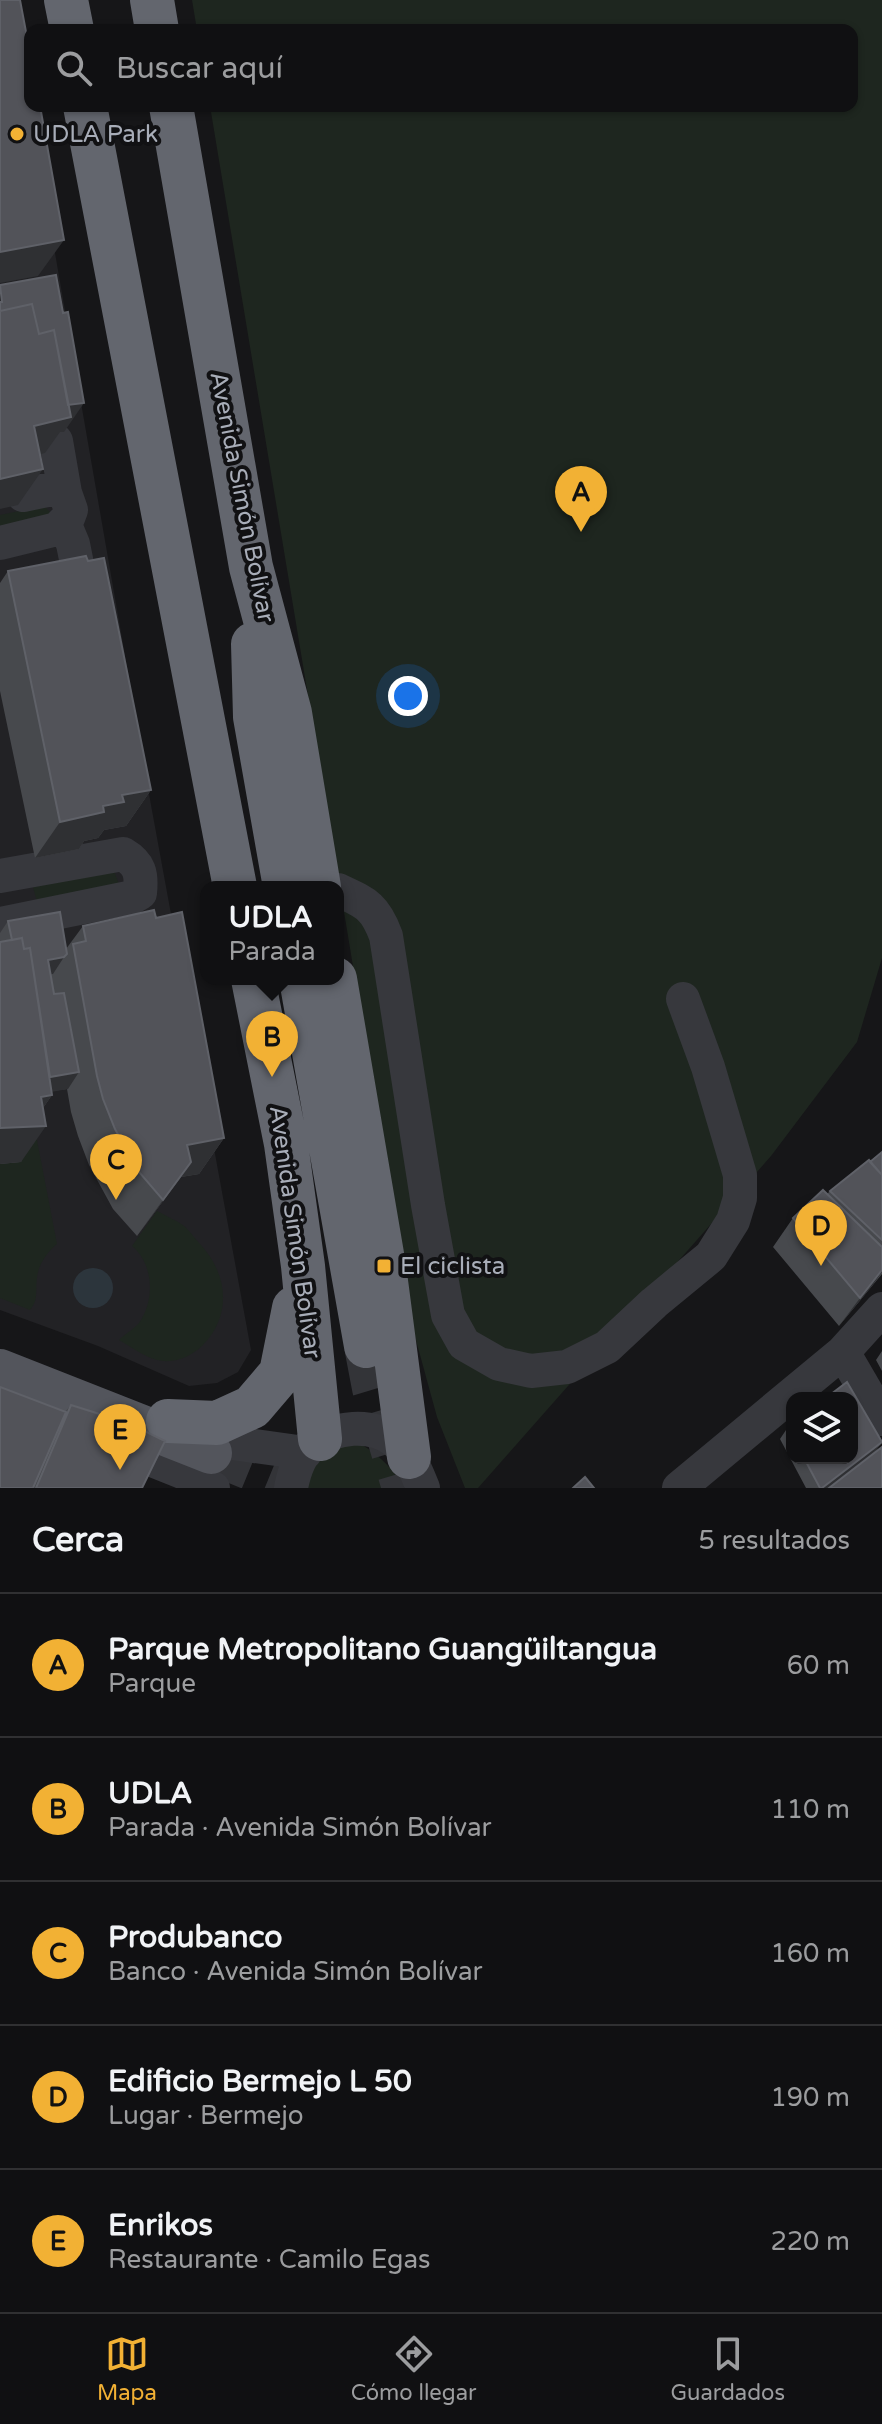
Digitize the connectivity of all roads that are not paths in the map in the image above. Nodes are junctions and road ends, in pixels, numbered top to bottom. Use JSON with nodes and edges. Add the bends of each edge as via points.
{"nodes":[{"id":1,"x":66,"y":0,"type":"edge"},
{"id":2,"x":152,"y":0,"type":"edge"},
{"id":3,"x":71,"y":24,"type":"edge"},
{"id":4,"x":156,"y":24,"type":"edge"},
{"id":5,"x":86,"y":112,"type":"edge"},
{"id":6,"x":172,"y":112,"type":"edge"},
{"id":7,"x":56,"y":441,"type":"edge"},
{"id":8,"x":65,"y":493,"type":"junction"},
{"id":9,"x":23,"y":495,"type":"edge"},
{"id":10,"x":57,"y":529,"type":"junction"},
{"id":11,"x":10,"y":551,"type":"edge"},
{"id":12,"x":80,"y":579,"type":"edge"},
{"id":13,"x":8,"y":875,"type":"edge"},
{"id":14,"x":234,"y":881,"type":"edge"},
{"id":15,"x":318,"y":881,"type":"edge"},
{"id":16,"x":344,"y":895,"type":"edge"},
{"id":17,"x":12,"y":922,"type":"edge"},
{"id":18,"x":254,"y":985,"type":"edge"},
{"id":19,"x":302,"y":985,"type":"edge"},
{"id":20,"x":336,"y":985,"type":"edge"},
{"id":21,"x":683,"y":999,"type":"dead end"},
{"id":22,"x":303,"y":1266,"type":"junction"},
{"id":23,"x":882,"y":1309,"type":"edge"},
{"id":24,"x":366,"y":1346,"type":"tunnel mouth"},
{"id":25,"x":0,"y":1351,"type":"edge"},
{"id":26,"x":843,"y":1352,"type":"junction"},
{"id":27,"x":0,"y":1370,"type":"edge"},
{"id":28,"x":0,"y":1399,"type":"edge"},
{"id":29,"x":882,"y":1419,"type":"edge"},
{"id":30,"x":168,"y":1421,"type":"junction"},
{"id":31,"x":313,"y":1446,"type":"junction"},
{"id":32,"x":212,"y":1470,"type":"edge"},
{"id":33,"x":416,"y":1472,"type":"edge"},
{"id":34,"x":291,"y":1488,"type":"edge"},
{"id":35,"x":679,"y":1488,"type":"edge"}],
"edges":[{"from":1,"to":3,"type":"highway"},
{"from":2,"to":4,"type":"highway"},
{"from":5,"to":14,"type":"highway"},
{"from":6,"to":15,"type":"highway","name":"Avenida Simón Bolívar","via":[[251,567],[290,713]]},
{"from":7,"to":8,"type":"street"},
{"from":8,"to":9,"type":"street","via":[[52,489]]},
{"from":8,"to":10,"type":"street","via":[[71,510]]},
{"from":10,"to":11,"type":"street"},
{"from":10,"to":12,"type":"street","via":[[68,532]]},
{"from":13,"to":17,"type":"street"},
{"from":13,"to":17,"type":"street","via":[[123,854],[142,877],[140,893],[133,897]]},
{"from":16,"to":21,"type":"street","via":[[378,914],[386,936],[448,1315],[464,1344],[499,1364],[531,1371],[567,1367],[607,1347],[711,1256],[733,1221],[740,1175]]},
{"from":18,"to":22,"type":"highway","name":"Avenida Simón Bolívar","via":[[286,1144]]},
{"from":19,"to":24,"type":"highway"},
{"from":20,"to":33,"type":"highway"},
{"from":22,"to":30,"type":"highway","via":[[281,1373],[252,1407],[217,1423]]},
{"from":22,"to":31,"type":"highway","name":"Avenida Simón Bolívar"},
{"from":23,"to":26,"type":"street"},
{"from":25,"to":30,"type":"street"},
{"from":26,"to":29,"type":"street"},
{"from":26,"to":35,"type":"street"},
{"from":27,"to":32,"type":"main road"},
{"from":28,"to":32,"type":"street","via":[[182,1472]]},
{"from":30,"to":31,"type":"street","via":[[211,1440]]},
{"from":31,"to":33,"type":"street","via":[[340,1430],[362,1428],[394,1440]]},
{"from":31,"to":34,"type":"street","via":[[294,1473]]}]}
